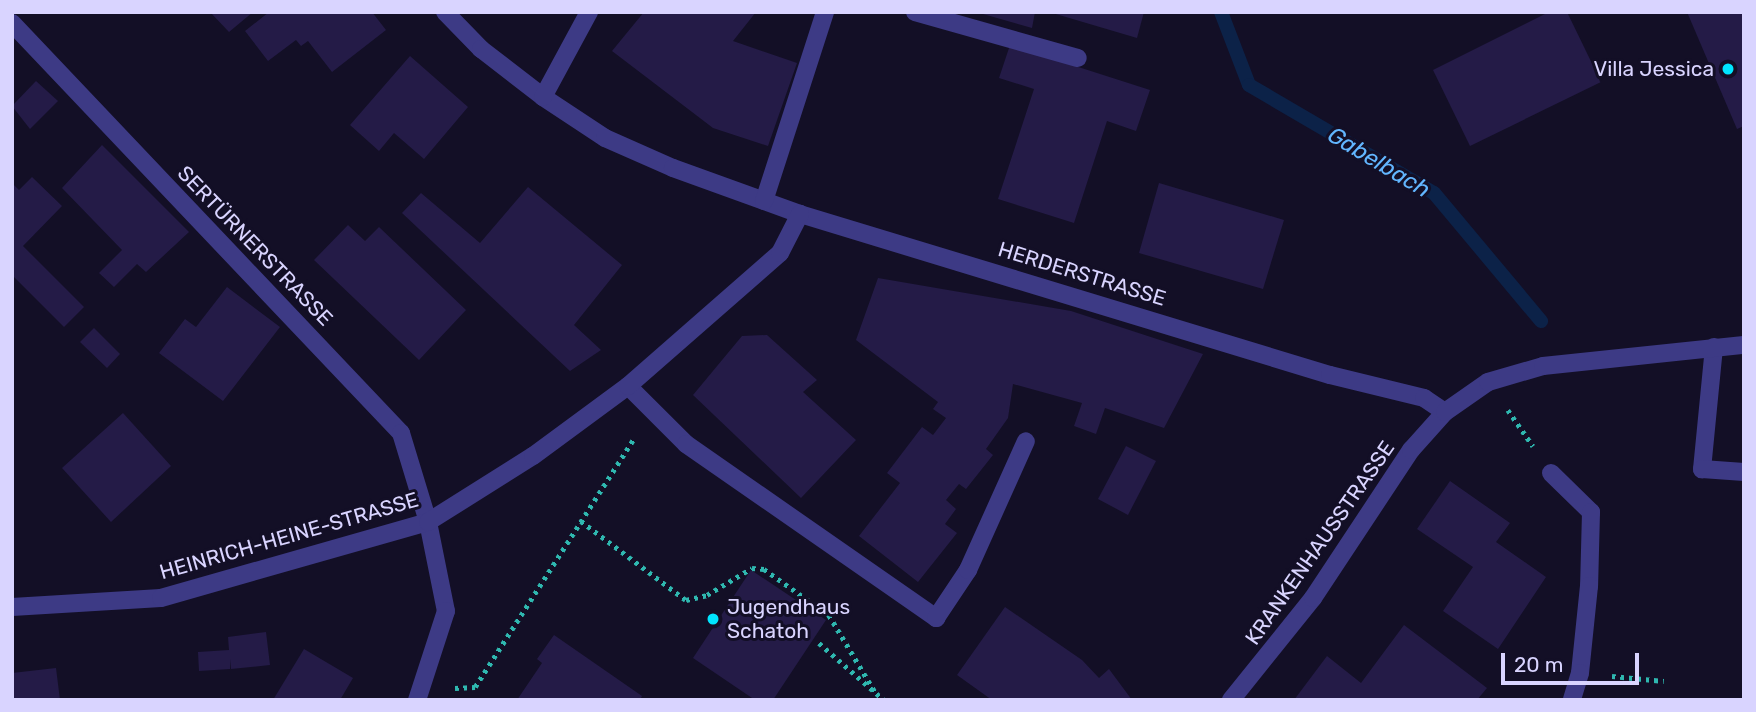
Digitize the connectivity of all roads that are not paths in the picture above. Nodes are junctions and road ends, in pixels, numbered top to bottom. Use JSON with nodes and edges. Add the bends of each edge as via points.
{"nodes":[{"id":1,"x":445,"y":12,"type":"edge"},
{"id":2,"x":589,"y":12,"type":"edge"},
{"id":3,"x":825,"y":12,"type":"edge"},
{"id":4,"x":915,"y":12,"type":"edge"},
{"id":5,"x":12,"y":23,"type":"edge"},
{"id":6,"x":1078,"y":58,"type":"dead end"},
{"id":7,"x":543,"y":97,"type":"junction"},
{"id":8,"x":764,"y":201,"type":"junction"},
{"id":9,"x":800,"y":214,"type":"junction"},
{"id":10,"x":1744,"y":345,"type":"edge"},
{"id":11,"x":1714,"y":347,"type":"junction"},
{"id":12,"x":628,"y":386,"type":"junction"},
{"id":13,"x":1445,"y":412,"type":"junction"},
{"id":14,"x":1026,"y":441,"type":"dead end"},
{"id":15,"x":1744,"y":472,"type":"edge"},
{"id":16,"x":1551,"y":473,"type":"road end"},
{"id":17,"x":428,"y":522,"type":"junction"},
{"id":18,"x":12,"y":607,"type":"edge"},
{"id":19,"x":419,"y":694,"type":"edge"},
{"id":20,"x":1231,"y":700,"type":"edge"},
{"id":21,"x":1572,"y":700,"type":"edge"}],
"edges":[{"from":1,"to":7,"type":"street","name":"HERDERSTRASSE","via":[[481,49]]},
{"from":2,"to":7,"type":"street"},
{"from":3,"to":8,"type":"street"},
{"from":4,"to":6,"type":"street"},
{"from":5,"to":17,"type":"street","name":"SERTÜRNERSTRASSE","via":[[401,433]]},
{"from":7,"to":8,"type":"street","name":"HERDERSTRASSE","via":[[605,138]]},
{"from":8,"to":9,"type":"street","name":"HERDERSTRASSE"},
{"from":9,"to":12,"type":"street","name":"HEINRICH-HEINE-STRASSE","via":[[780,253]]},
{"from":9,"to":13,"type":"street","name":"HERDERSTRASSE","via":[[1329,375],[1424,398]]},
{"from":10,"to":11,"type":"street"},
{"from":11,"to":13,"type":"street","via":[[1543,366],[1489,382]]},
{"from":11,"to":15,"type":"street","via":[[1702,469]]},
{"from":12,"to":14,"type":"street","via":[[685,443],[936,618],[968,570]]},
{"from":12,"to":17,"type":"street","name":"HEINRICH-HEINE-STRASSE","via":[[533,456]]},
{"from":13,"to":20,"type":"street","name":"KRANKENHAUSSTRASSE","via":[[1411,450],[1313,598]]},
{"from":16,"to":21,"type":"street","via":[[1591,512],[1580,673]]},
{"from":17,"to":18,"type":"street","name":"HEINRICH-HEINE-STRASSE","via":[[161,598]]},
{"from":17,"to":19,"type":"street","name":"SERTÜRNERSTRASSE","via":[[446,611]]}]}
